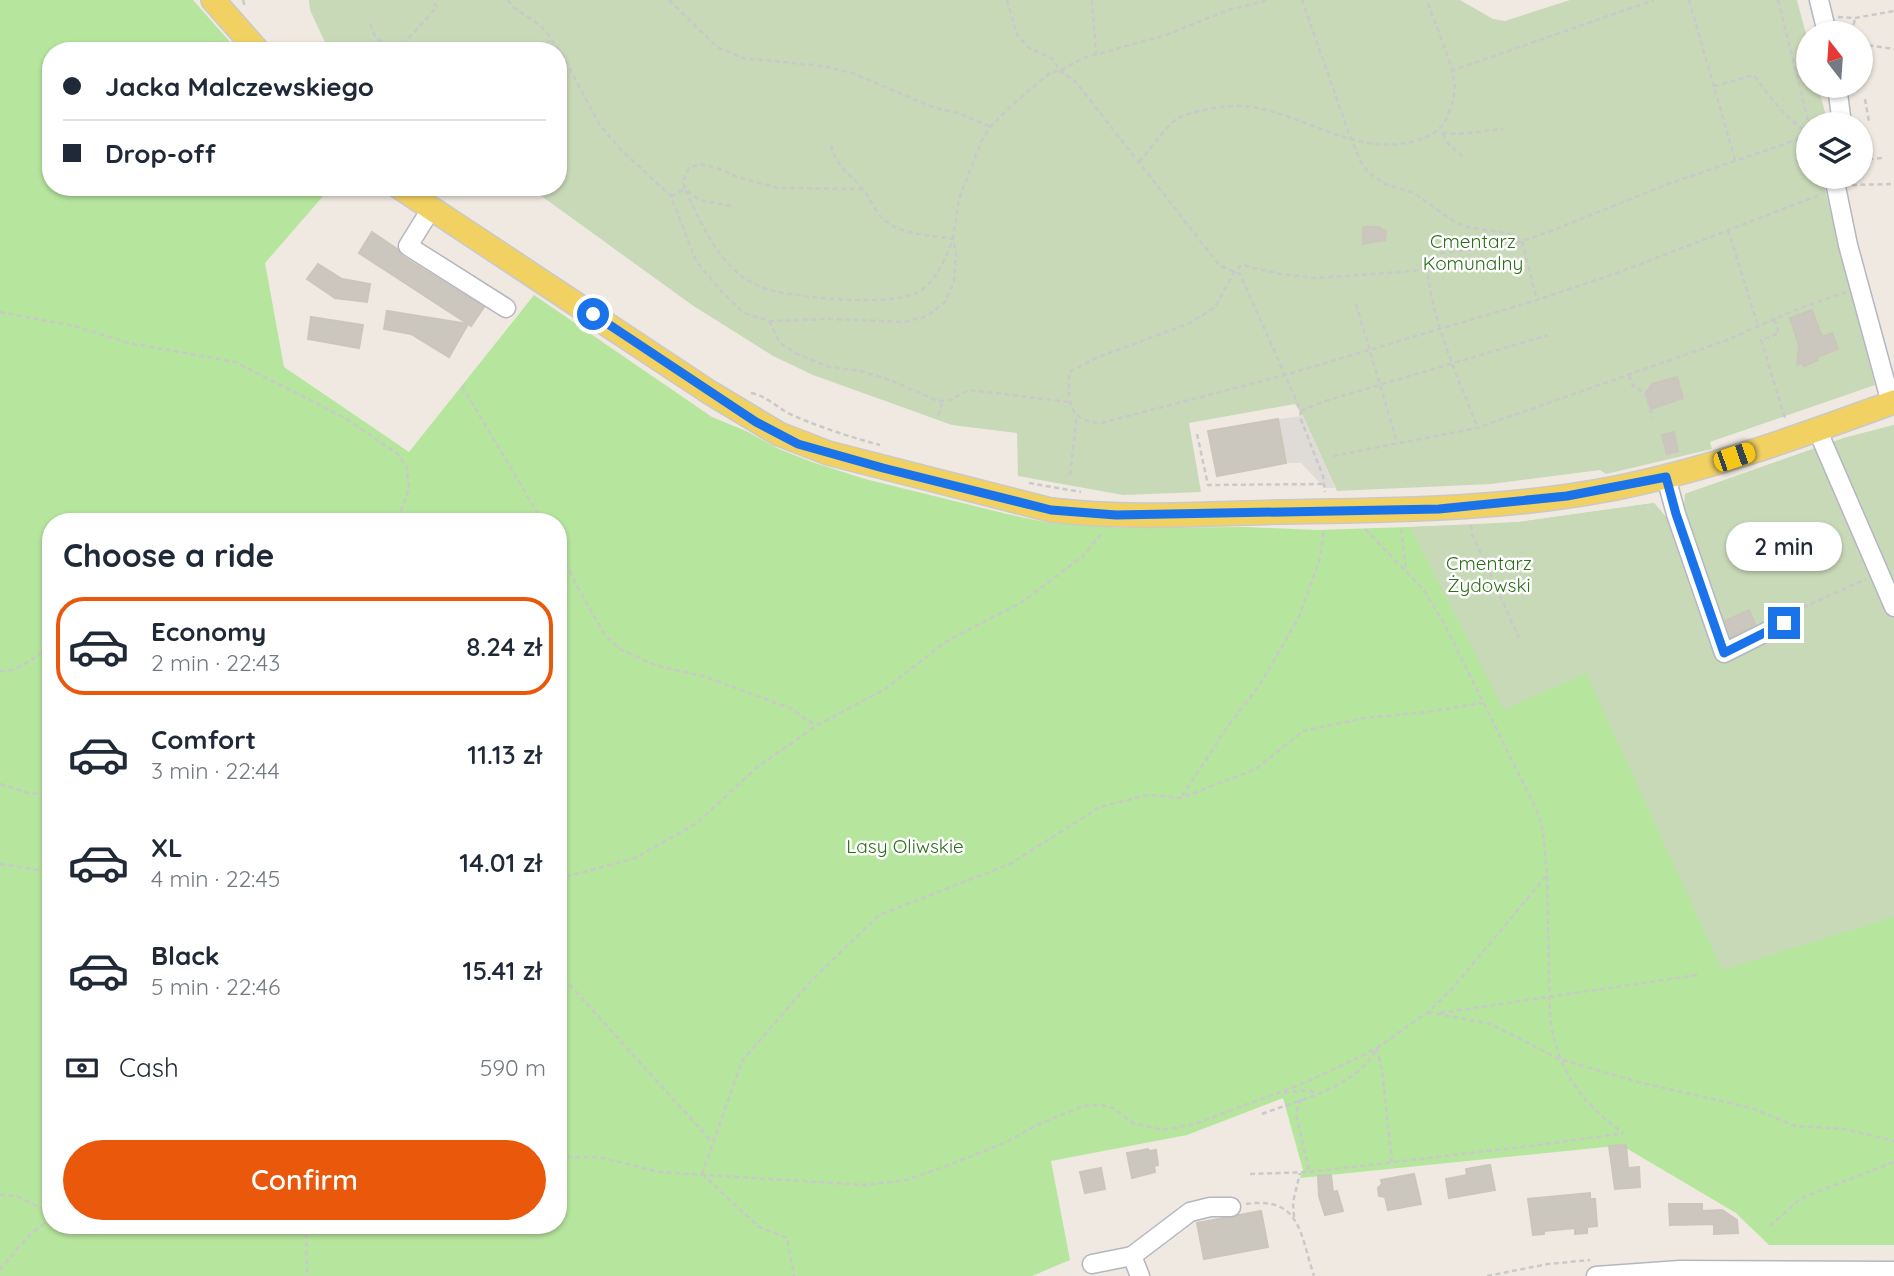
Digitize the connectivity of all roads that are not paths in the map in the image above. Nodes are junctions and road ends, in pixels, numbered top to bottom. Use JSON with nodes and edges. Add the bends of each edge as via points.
{"nodes":[{"id":1,"x":213,"y":0,"type":"edge"},
{"id":2,"x":1819,"y":0,"type":"edge"},
{"id":3,"x":1827,"y":21,"type":"edge"},
{"id":4,"x":250,"y":42,"type":"edge"},
{"id":5,"x":1841,"y":189,"type":"edge"},
{"id":6,"x":413,"y":196,"type":"edge"},
{"id":7,"x":431,"y":209,"type":"junction"},
{"id":8,"x":506,"y":308,"type":"dead end"},
{"id":9,"x":1893,"y":403,"type":"edge"},
{"id":10,"x":1817,"y":429,"type":"junction"},
{"id":11,"x":1666,"y":477,"type":"junction"},
{"id":12,"x":1894,"y":607,"type":"edge"},
{"id":13,"x":1784,"y":623,"type":"road end"},
{"id":14,"x":1231,"y":1207,"type":"road end"},
{"id":15,"x":1132,"y":1256,"type":"junction"},
{"id":16,"x":1092,"y":1264,"type":"dead end"},
{"id":17,"x":1894,"y":1271,"type":"edge"},
{"id":18,"x":1140,"y":1276,"type":"edge"},
{"id":19,"x":1596,"y":1276,"type":"edge"}],
"edges":[{"from":1,"to":4,"type":"main road"},
{"from":2,"to":3,"type":"street"},
{"from":5,"to":9,"type":"street","via":[[1860,287]]},
{"from":6,"to":7,"type":"main road"},
{"from":7,"to":8,"type":"street","via":[[408,246]]},
{"from":7,"to":11,"type":"main road","via":[[756,422],[798,444],[1019,503],[1116,515],[1439,509],[1567,496]]},
{"from":9,"to":10,"type":"main road"},
{"from":10,"to":11,"type":"main road"},
{"from":10,"to":12,"type":"street"},
{"from":11,"to":13,"type":"street","via":[[1724,653]]},
{"from":14,"to":15,"type":"street","via":[[1190,1212]]},
{"from":15,"to":16,"type":"street"},
{"from":15,"to":18,"type":"street"},
{"from":17,"to":19,"type":"street","via":[[1680,1270]]}]}
